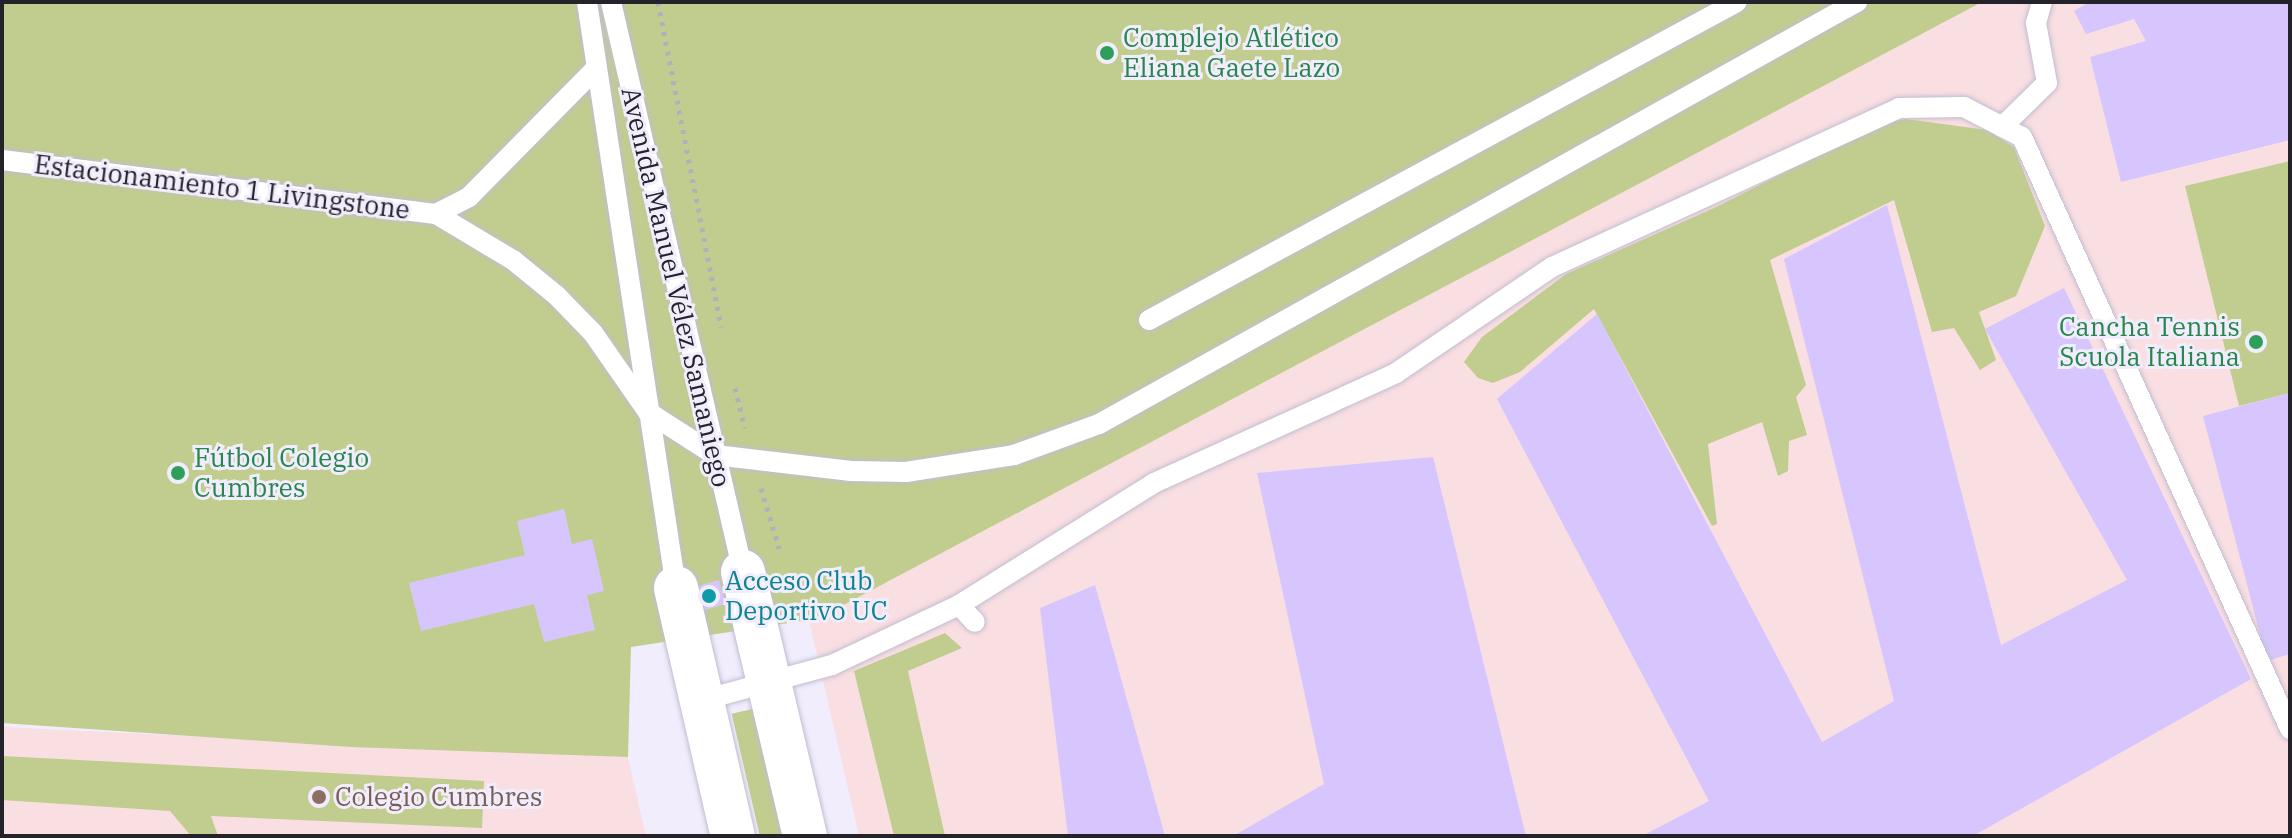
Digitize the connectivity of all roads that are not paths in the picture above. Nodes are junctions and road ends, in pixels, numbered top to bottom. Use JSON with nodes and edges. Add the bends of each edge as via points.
{"nodes":[{"id":1,"x":587,"y":2,"type":"edge"},
{"id":2,"x":611,"y":2,"type":"edge"},
{"id":3,"x":1737,"y":2,"type":"edge"},
{"id":4,"x":1857,"y":2,"type":"edge"},
{"id":5,"x":2042,"y":2,"type":"edge"},
{"id":6,"x":597,"y":67,"type":"junction"},
{"id":7,"x":2002,"y":127,"type":"junction"},
{"id":8,"x":2,"y":160,"type":"edge"},
{"id":9,"x":436,"y":214,"type":"junction"},
{"id":10,"x":1149,"y":320,"type":"dead end"},
{"id":11,"x":648,"y":412,"type":"junction"},
{"id":12,"x":715,"y":455,"type":"junction"},
{"id":13,"x":743,"y":572,"type":"joint"},
{"id":14,"x":674,"y":579,"type":"joint"},
{"id":15,"x":959,"y":605,"type":"junction"},
{"id":16,"x":975,"y":622,"type":"dead end"},
{"id":17,"x":768,"y":685,"type":"junction"},
{"id":18,"x":703,"y":700,"type":"junction"},
{"id":19,"x":2290,"y":729,"type":"edge"},
{"id":20,"x":793,"y":786,"type":"junction"},
{"id":21,"x":729,"y":820,"type":"edge"},
{"id":22,"x":805,"y":836,"type":"edge"}],
"edges":[{"from":1,"to":6,"type":"lane","name":"Avenida Manuel Vélez Samaniego"},
{"from":2,"to":12,"type":"lane","name":"Avenida Manuel Vélez Samaniego"},
{"from":3,"to":10,"type":"lane"},
{"from":4,"to":12,"type":"lane","via":[[1071,436],[1014,455],[906,472]]},
{"from":5,"to":7,"type":"lane","via":[[2036,23],[2047,83]]},
{"from":6,"to":9,"type":"lane","via":[[469,197]]},
{"from":6,"to":11,"type":"lane","name":"Avenida Manuel Vélez Samaniego"},
{"from":7,"to":15,"type":"lane","via":[[1964,107],[1899,108],[1870,121],[1552,267],[1396,373],[1154,483]]},
{"from":7,"to":19,"type":"lane","via":[[2022,137]]},
{"from":8,"to":9,"type":"lane","name":"Estacionamiento 1 Livingstone"},
{"from":9,"to":11,"type":"lane","name":"Estacionamiento 1 Livingstone","via":[[513,260],[556,295],[593,333]]},
{"from":11,"to":12,"type":"lane"},
{"from":11,"to":14,"type":"lane","name":"Avenida Manuel Vélez Samaniego"},
{"from":12,"to":13,"type":"lane","name":"Avenida Manuel Vélez Samaniego"},
{"from":13,"to":17,"type":"street"},
{"from":14,"to":18,"type":"street"},
{"from":15,"to":16,"type":"lane"},
{"from":15,"to":17,"type":"lane","via":[[832,665]]},
{"from":17,"to":18,"type":"lane"},
{"from":17,"to":20,"type":"street"},
{"from":18,"to":21,"type":"street"},
{"from":20,"to":21,"type":"street"},
{"from":20,"to":22,"type":"street"}]}
